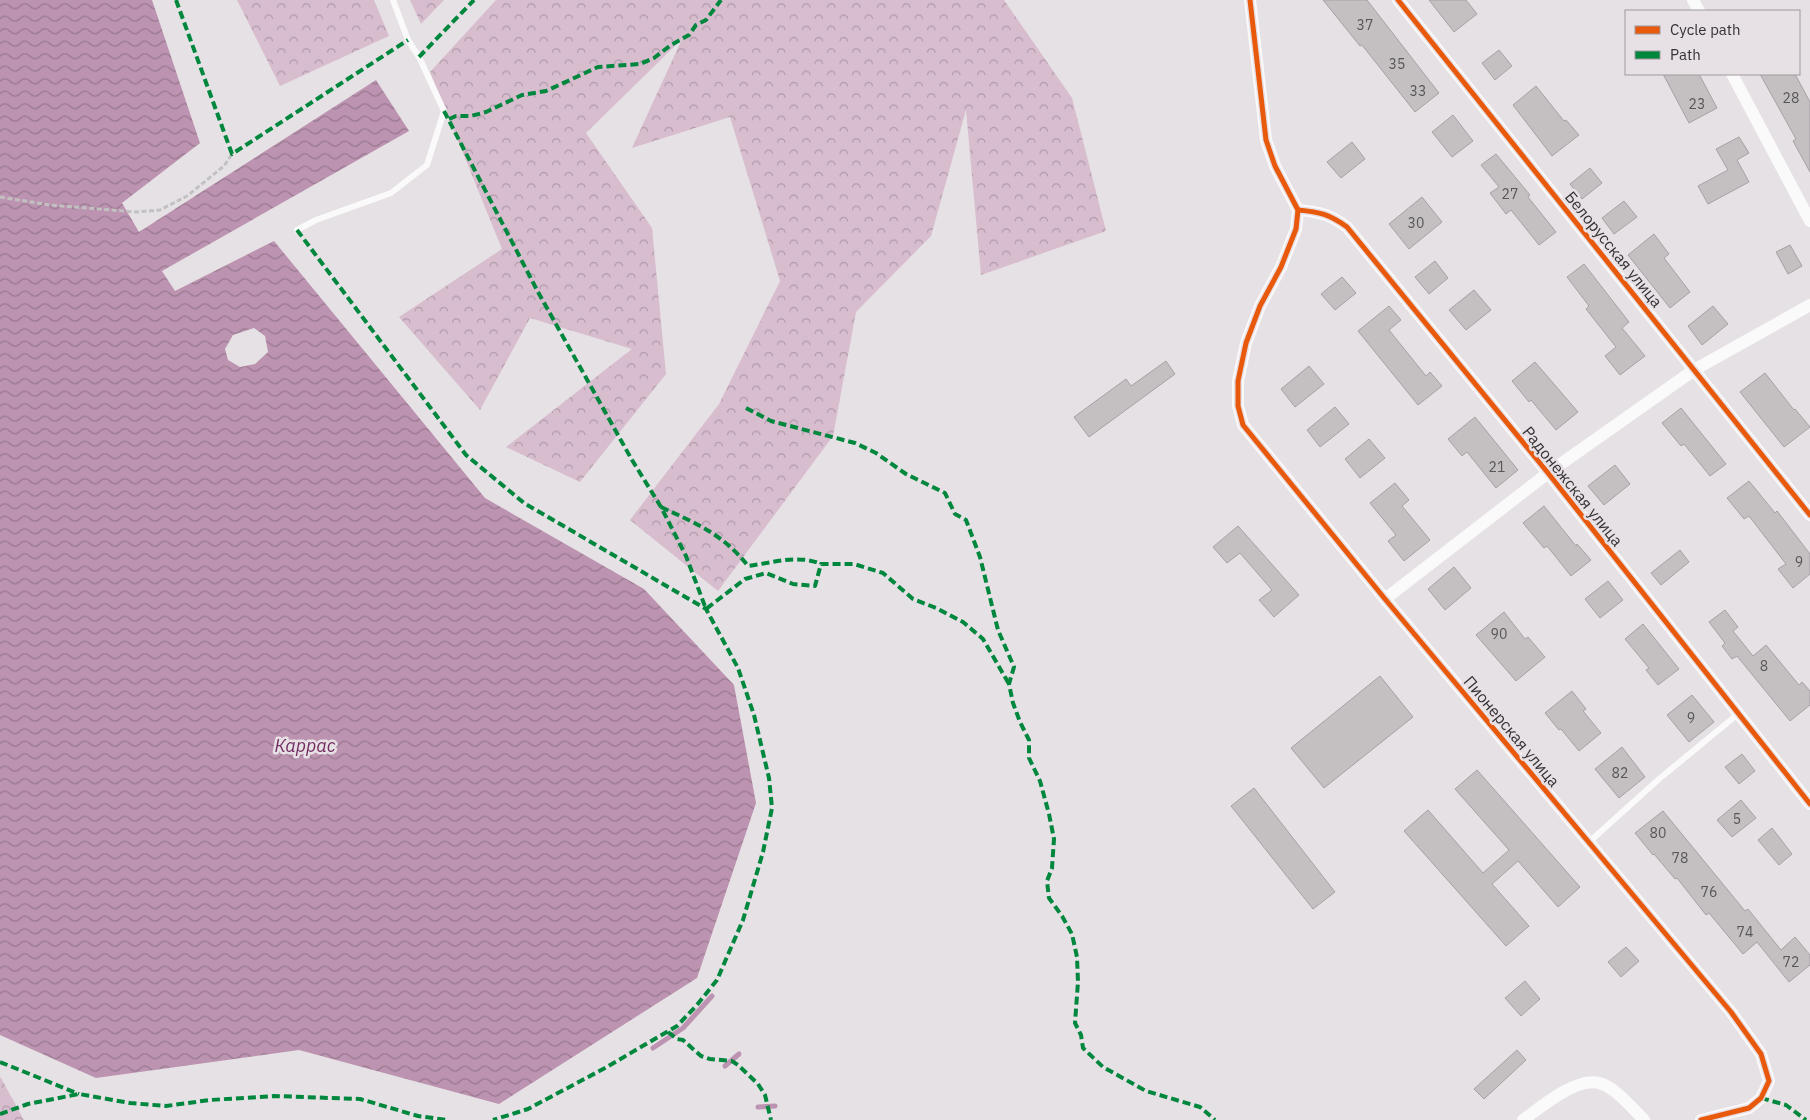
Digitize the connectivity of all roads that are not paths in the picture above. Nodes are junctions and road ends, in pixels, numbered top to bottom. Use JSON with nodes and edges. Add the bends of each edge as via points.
{"nodes":[{"id":1,"x":393,"y":0,"type":"edge"},
{"id":2,"x":1250,"y":0,"type":"edge"},
{"id":3,"x":1398,"y":0,"type":"edge"},
{"id":4,"x":1733,"y":75,"type":"edge"},
{"id":5,"x":1298,"y":210,"type":"junction"},
{"id":6,"x":1810,"y":220,"type":"edge"},
{"id":7,"x":297,"y":230,"type":"dead end"},
{"id":8,"x":1810,"y":305,"type":"edge"},
{"id":9,"x":1694,"y":370,"type":"junction"},
{"id":10,"x":1548,"y":473,"type":"junction"},
{"id":11,"x":1810,"y":515,"type":"edge"},
{"id":12,"x":1385,"y":599,"type":"junction"},
{"id":13,"x":1738,"y":714,"type":"junction"},
{"id":14,"x":1810,"y":804,"type":"edge"},
{"id":15,"x":1588,"y":843,"type":"junction"},
{"id":16,"x":1524,"y":1120,"type":"edge"},
{"id":17,"x":1644,"y":1120,"type":"edge"},
{"id":18,"x":1701,"y":1120,"type":"edge"}],
"edges":[{"from":1,"to":7,"type":"lane","via":[[408,40],[444,111],[427,165],[391,193]]},
{"from":2,"to":5,"type":"street","via":[[1266,140],[1275,166]]},
{"from":3,"to":9,"type":"street","name":"Белорусская улица"},
{"from":4,"to":6,"type":"street"},
{"from":5,"to":10,"type":"street","name":"Радонежская улица","via":[[1319,212],[1347,227]]},
{"from":5,"to":12,"type":"street","name":"Пионерская улица","via":[[1296,229],[1246,343],[1238,381],[1238,406],[1243,425]]},
{"from":8,"to":9,"type":"street"},
{"from":9,"to":10,"type":"street"},
{"from":9,"to":11,"type":"street","name":"Белорусская улица"},
{"from":10,"to":12,"type":"street"},
{"from":10,"to":13,"type":"street","name":"Радонежская улица"},
{"from":12,"to":15,"type":"street","name":"Пионерская улица"},
{"from":13,"to":14,"type":"street","name":"Радонежская улица"},
{"from":13,"to":15,"type":"lane","via":[[1658,779]]},
{"from":15,"to":18,"type":"street","name":"Пионерская улица","via":[[1731,1012],[1761,1054],[1769,1081],[1761,1098],[1749,1108]]},
{"from":16,"to":17,"type":"street","via":[[1581,1083],[1599,1083],[1612,1090]]}]}
